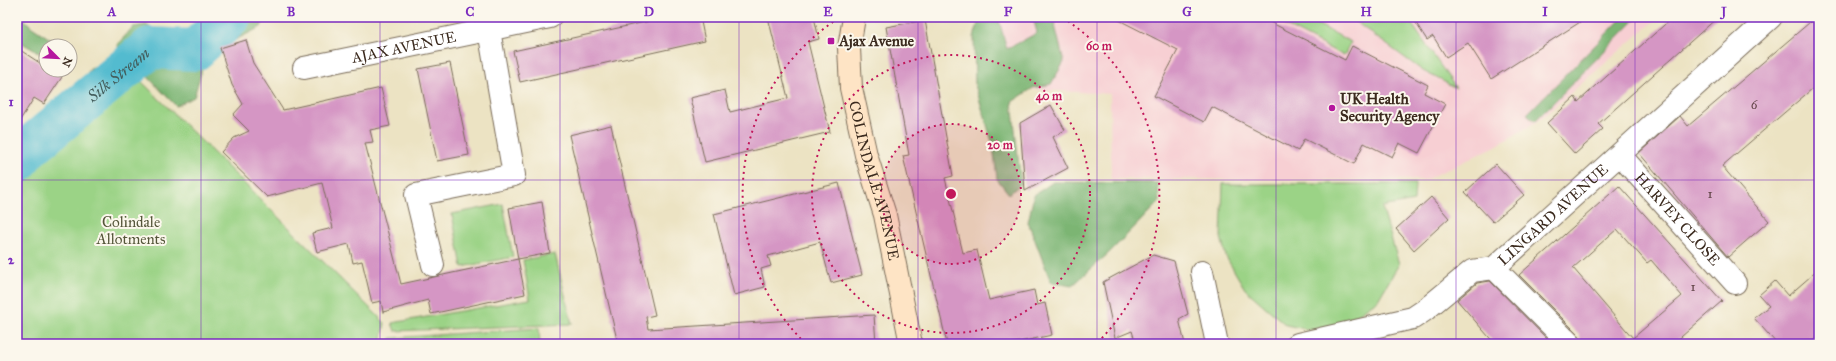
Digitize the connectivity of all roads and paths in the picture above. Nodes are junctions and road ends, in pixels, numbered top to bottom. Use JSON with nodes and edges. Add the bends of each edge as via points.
{"nodes":[{"id":1,"x":550,"y":17,"type":"edge"},
{"id":2,"x":854,"y":17,"type":"edge"},
{"id":3,"x":1771,"y":17,"type":"edge"},
{"id":4,"x":489,"y":30,"type":"junction"},
{"id":5,"x":304,"y":68,"type":"dead end"},
{"id":6,"x":1620,"y":154,"type":"junction"},
{"id":7,"x":433,"y":265,"type":"dead end"},
{"id":8,"x":1494,"y":268,"type":"junction"},
{"id":9,"x":1202,"y":272,"type":"dead end"},
{"id":10,"x":1735,"y":283,"type":"dead end"},
{"id":11,"x":911,"y":344,"type":"edge"},
{"id":12,"x":1217,"y":344,"type":"edge"},
{"id":13,"x":1298,"y":344,"type":"edge"},
{"id":14,"x":1570,"y":344,"type":"edge"}],
"edges":[{"from":1,"to":4,"type":"street","name":"AJAX AVENUE"},
{"from":2,"to":11,"type":"street","name":"COLINDALE AVENUE","via":[[849,48],[851,88],[866,155],[885,215]]},
{"from":3,"to":6,"type":"street","name":"LINGARD AVENUE"},
{"from":4,"to":5,"type":"street","name":"AJAX AVENUE"},
{"from":4,"to":7,"type":"street","via":[[514,175],[416,195]]},
{"from":6,"to":8,"type":"street","name":"LINGARD AVENUE"},
{"from":6,"to":10,"type":"street","name":"HARVEY CLOSE"},
{"from":8,"to":13,"type":"street","name":"LINGARD AVENUE","via":[[1472,271],[1414,318]]},
{"from":8,"to":14,"type":"street"},
{"from":9,"to":12,"type":"street"}]}
